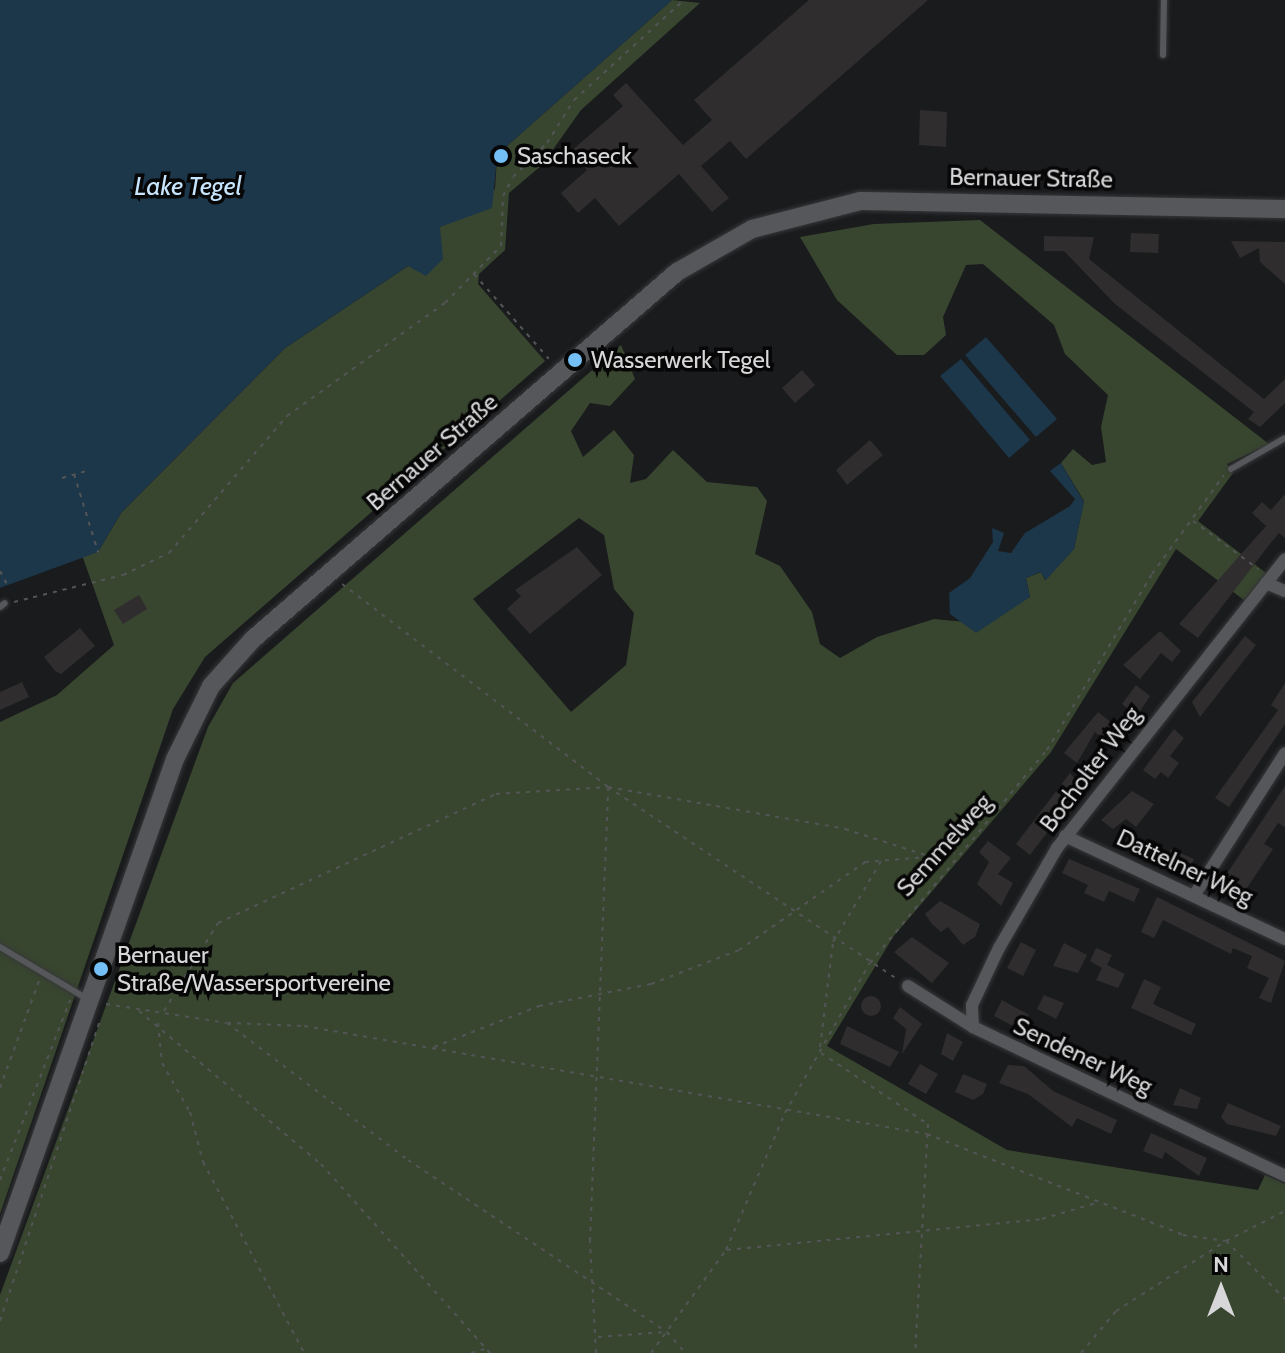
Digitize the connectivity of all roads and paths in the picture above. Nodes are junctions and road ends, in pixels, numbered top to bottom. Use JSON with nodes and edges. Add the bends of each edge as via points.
{"nodes":[{"id":1,"x":684,"y":0,"type":"edge"},
{"id":2,"x":1164,"y":0,"type":"edge"},
{"id":3,"x":1163,"y":55,"type":"dead end"},
{"id":4,"x":1285,"y":209,"type":"edge"},
{"id":5,"x":474,"y":273,"type":"junction"},
{"id":6,"x":550,"y":360,"type":"dead end"},
{"id":7,"x":1285,"y":438,"type":"edge"},
{"id":8,"x":1231,"y":469,"type":"joint"},
{"id":9,"x":86,"y":471,"type":"dead end"},
{"id":10,"x":74,"y":474,"type":"junction"},
{"id":11,"x":62,"y":478,"type":"dead end"},
{"id":12,"x":1192,"y":520,"type":"junction"},
{"id":13,"x":98,"y":552,"type":"dead end"},
{"id":14,"x":1285,"y":559,"type":"edge"},
{"id":15,"x":0,"y":571,"type":"edge"},
{"id":16,"x":1265,"y":578,"type":"junction"},
{"id":17,"x":341,"y":583,"type":"dead end"},
{"id":18,"x":7,"y":584,"type":"dead end"},
{"id":19,"x":1285,"y":591,"type":"edge"},
{"id":20,"x":3,"y":605,"type":"edge"},
{"id":21,"x":1285,"y":753,"type":"edge"},
{"id":22,"x":608,"y":787,"type":"junction"},
{"id":23,"x":1065,"y":836,"type":"junction"},
{"id":24,"x":956,"y":853,"type":"junction"},
{"id":25,"x":931,"y":857,"type":"junction"},
{"id":26,"x":881,"y":861,"type":"junction"},
{"id":27,"x":1195,"y":894,"type":"junction"},
{"id":28,"x":787,"y":910,"type":"junction"},
{"id":29,"x":1285,"y":939,"type":"edge"},
{"id":30,"x":833,"y":942,"type":"junction"},
{"id":31,"x":0,"y":947,"type":"edge"},
{"id":32,"x":870,"y":963,"type":"junction"},
{"id":33,"x":41,"y":976,"type":"junction"},
{"id":34,"x":908,"y":986,"type":"joint"},
{"id":35,"x":603,"y":993,"type":"junction"},
{"id":36,"x":94,"y":1003,"type":"junction"},
{"id":37,"x":138,"y":1010,"type":"junction"},
{"id":38,"x":163,"y":1013,"type":"junction"},
{"id":39,"x":158,"y":1022,"type":"junction"},
{"id":40,"x":227,"y":1023,"type":"junction"},
{"id":41,"x":973,"y":1027,"type":"junction"},
{"id":42,"x":434,"y":1047,"type":"junction"},
{"id":43,"x":821,"y":1054,"type":"junction"},
{"id":44,"x":602,"y":1075,"type":"junction"},
{"id":45,"x":0,"y":1088,"type":"edge"},
{"id":46,"x":785,"y":1113,"type":"junction"},
{"id":47,"x":927,"y":1134,"type":"junction"},
{"id":48,"x":1285,"y":1176,"type":"edge"},
{"id":49,"x":0,"y":1180,"type":"edge"},
{"id":50,"x":1097,"y":1202,"type":"junction"},
{"id":51,"x":1285,"y":1211,"type":"edge"},
{"id":52,"x":923,"y":1230,"type":"junction"},
{"id":53,"x":1226,"y":1241,"type":"junction"},
{"id":54,"x":726,"y":1250,"type":"junction"},
{"id":55,"x":0,"y":1253,"type":"edge"},
{"id":56,"x":593,"y":1283,"type":"junction"},
{"id":57,"x":1285,"y":1299,"type":"edge"},
{"id":58,"x":0,"y":1321,"type":"edge"},
{"id":59,"x":667,"y":1332,"type":"junction"},
{"id":60,"x":598,"y":1337,"type":"junction"},
{"id":61,"x":486,"y":1349,"type":"junction"},
{"id":62,"x":304,"y":1353,"type":"edge"},
{"id":63,"x":471,"y":1353,"type":"edge"},
{"id":64,"x":490,"y":1353,"type":"edge"},
{"id":65,"x":596,"y":1353,"type":"edge"},
{"id":66,"x":651,"y":1353,"type":"edge"},
{"id":67,"x":685,"y":1353,"type":"edge"},
{"id":68,"x":915,"y":1353,"type":"edge"},
{"id":69,"x":1081,"y":1353,"type":"edge"}],
"edges":[{"from":1,"to":5,"type":"path","via":[[574,100],[547,143],[513,177],[503,196],[501,246]]},
{"from":2,"to":3,"type":"lane"},
{"from":4,"to":36,"type":"main road","name":"Bernauer Straße","via":[[860,201],[780,219],[692,262],[223,670],[186,729]]},
{"from":5,"to":6,"type":"path"},
{"from":5,"to":20,"type":"path","via":[[445,303],[287,416],[169,553],[123,575]]},
{"from":7,"to":8,"type":"lane"},
{"from":8,"to":12,"type":"path","name":"Semmelweg"},
{"from":9,"to":10,"type":"path"},
{"from":10,"to":11,"type":"path"},
{"from":10,"to":13,"type":"path"},
{"from":12,"to":16,"type":"path"},
{"from":12,"to":24,"type":"path","name":"Semmelweg","via":[[1047,750],[990,825],[982,823]]},
{"from":14,"to":16,"type":"street","name":"Bocholter Weg"},
{"from":15,"to":18,"type":"path"},
{"from":16,"to":19,"type":"street"},
{"from":16,"to":23,"type":"street","name":"Bocholter Weg"},
{"from":17,"to":22,"type":"path"},
{"from":21,"to":27,"type":"street"},
{"from":22,"to":25,"type":"path","via":[[845,829]]},
{"from":22,"to":28,"type":"path"},
{"from":22,"to":35,"type":"path"},
{"from":22,"to":38,"type":"path","via":[[496,794],[218,923]]},
{"from":23,"to":27,"type":"street","name":"Dattelner Weg"},
{"from":23,"to":41,"type":"street","name":"Bocholter Weg","via":[[999,948],[972,1005]]},
{"from":24,"to":25,"type":"path"},
{"from":24,"to":32,"type":"path","name":"Semmelweg"},
{"from":25,"to":26,"type":"path"},
{"from":26,"to":28,"type":"path","via":[[865,862]]},
{"from":26,"to":30,"type":"path"},
{"from":27,"to":29,"type":"street","name":"Dattelner Weg"},
{"from":28,"to":30,"type":"path"},
{"from":28,"to":35,"type":"path","via":[[739,950],[651,984]]},
{"from":30,"to":32,"type":"path"},
{"from":30,"to":43,"type":"path"},
{"from":31,"to":33,"type":"lane"},
{"from":32,"to":34,"type":"path"},
{"from":32,"to":43,"type":"path","name":"Semmelweg"},
{"from":33,"to":36,"type":"lane"},
{"from":33,"to":45,"type":"path"},
{"from":34,"to":41,"type":"street","name":"Sendener Weg"},
{"from":35,"to":42,"type":"path","via":[[539,1006]]},
{"from":35,"to":44,"type":"path"},
{"from":36,"to":37,"type":"path"},
{"from":36,"to":49,"type":"path"},
{"from":36,"to":55,"type":"main road","name":"Bernauer Straße"},
{"from":36,"to":58,"type":"path"},
{"from":37,"to":38,"type":"path"},
{"from":37,"to":39,"type":"path"},
{"from":38,"to":40,"type":"path"},
{"from":39,"to":61,"type":"path","via":[[321,1164]]},
{"from":39,"to":62,"type":"path","via":[[162,1063],[190,1112],[203,1162]]},
{"from":40,"to":42,"type":"path","via":[[304,1026]]},
{"from":40,"to":56,"type":"path","via":[[408,1160]]},
{"from":41,"to":48,"type":"street","name":"Sendener Weg"},
{"from":42,"to":44,"type":"path"},
{"from":43,"to":46,"type":"path","name":"Semmelweg"},
{"from":43,"to":47,"type":"path","via":[[928,1124]]},
{"from":44,"to":46,"type":"path"},
{"from":44,"to":56,"type":"path"},
{"from":46,"to":47,"type":"path"},
{"from":46,"to":54,"type":"path","name":"Semmelweg"},
{"from":47,"to":50,"type":"path"},
{"from":47,"to":52,"type":"path"},
{"from":50,"to":52,"type":"path","via":[[1042,1219]]},
{"from":50,"to":53,"type":"path","via":[[1172,1232]]},
{"from":51,"to":53,"type":"path"},
{"from":52,"to":54,"type":"path"},
{"from":52,"to":68,"type":"path"},
{"from":53,"to":57,"type":"path"},
{"from":53,"to":69,"type":"path","via":[[1116,1311]]},
{"from":54,"to":59,"type":"path","name":"Semmelweg"},
{"from":56,"to":59,"type":"path"},
{"from":56,"to":60,"type":"path"},
{"from":59,"to":60,"type":"path"},
{"from":59,"to":66,"type":"path","name":"Semmelweg"},
{"from":59,"to":67,"type":"path"},
{"from":60,"to":65,"type":"path"},
{"from":61,"to":63,"type":"path"},
{"from":61,"to":64,"type":"path"}]}
